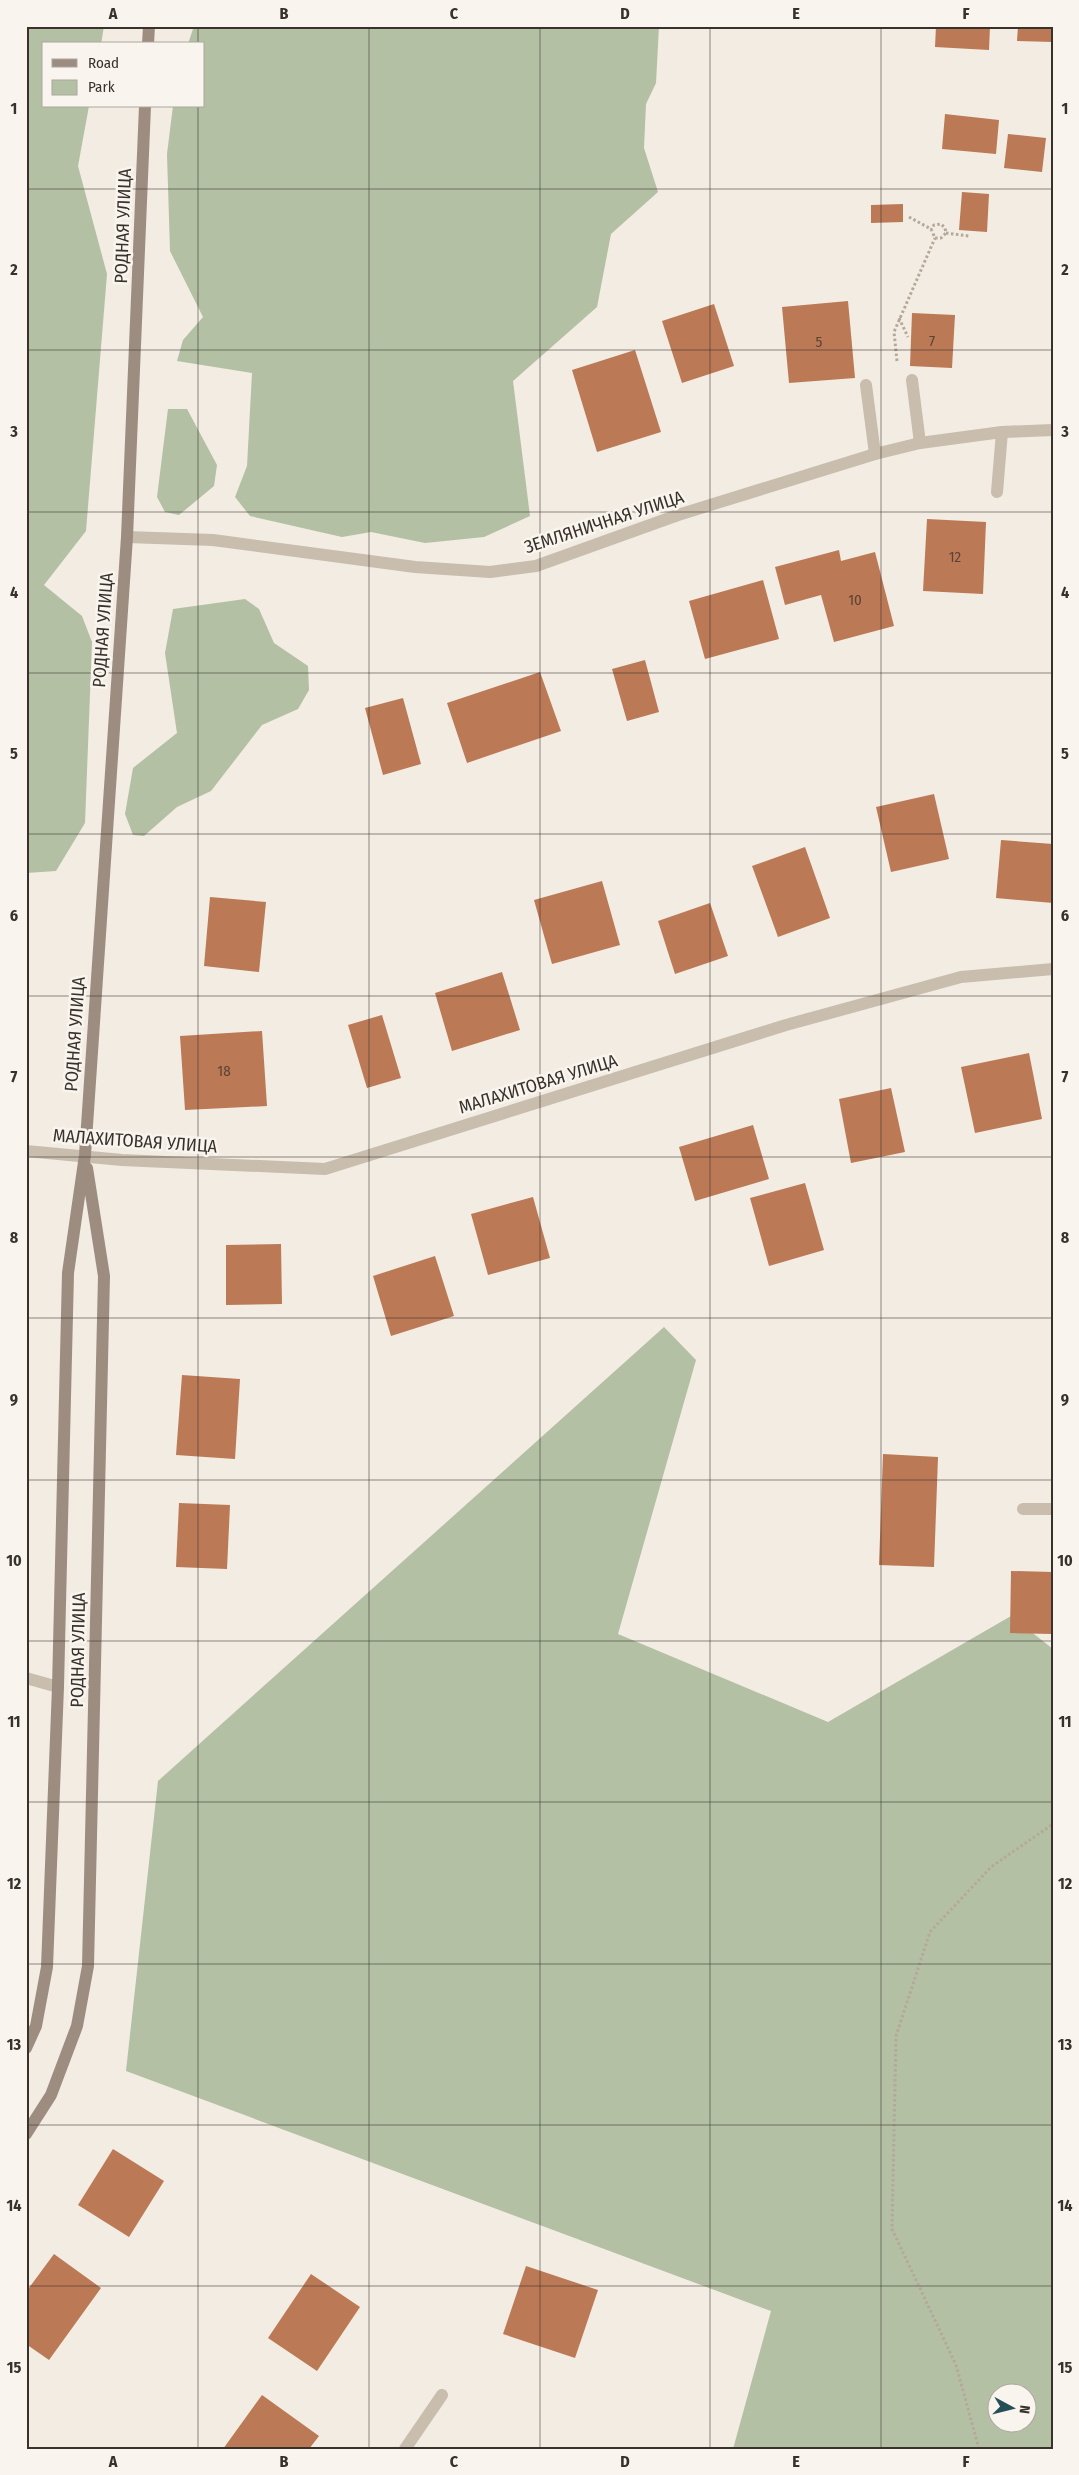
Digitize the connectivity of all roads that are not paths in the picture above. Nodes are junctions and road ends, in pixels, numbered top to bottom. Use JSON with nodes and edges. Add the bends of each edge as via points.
{"nodes":[{"id":1,"x":149,"y":26,"type":"edge"},
{"id":2,"x":148,"y":42,"type":"edge"},
{"id":3,"x":145,"y":108,"type":"edge"},
{"id":4,"x":912,"y":380,"type":"road end"},
{"id":5,"x":866,"y":385,"type":"dead end"},
{"id":6,"x":1053,"y":430,"type":"edge"},
{"id":7,"x":1002,"y":432,"type":"junction"},
{"id":8,"x":920,"y":443,"type":"junction"},
{"id":9,"x":875,"y":454,"type":"junction"},
{"id":10,"x":997,"y":492,"type":"dead end"},
{"id":11,"x":127,"y":537,"type":"junction"},
{"id":12,"x":1053,"y":969,"type":"edge"},
{"id":13,"x":26,"y":1151,"type":"edge"},
{"id":14,"x":85,"y":1155,"type":"junction"},
{"id":15,"x":1023,"y":1509,"type":"dead end"},
{"id":16,"x":1053,"y":1510,"type":"edge"},
{"id":17,"x":26,"y":1678,"type":"edge"},
{"id":18,"x":58,"y":1687,"type":"junction"},
{"id":19,"x":26,"y":2048,"type":"edge"},
{"id":20,"x":26,"y":2134,"type":"edge"},
{"id":21,"x":442,"y":2395,"type":"dead end"},
{"id":22,"x":405,"y":2449,"type":"edge"}],
"edges":[{"from":1,"to":2,"type":"street"},
{"from":3,"to":11,"type":"street","name":"РОДНАЯ УЛИЦА"},
{"from":4,"to":8,"type":"street"},
{"from":5,"to":9,"type":"street"},
{"from":6,"to":7,"type":"street","name":"ЗЕМЛЯНИЧНАЯ УЛИЦА"},
{"from":7,"to":8,"type":"street","name":"ЗЕМЛЯНИЧНАЯ УЛИЦА"},
{"from":7,"to":10,"type":"street"},
{"from":8,"to":9,"type":"street","name":"ЗЕМЛЯНИЧНАЯ УЛИЦА"},
{"from":9,"to":11,"type":"street","name":"ЗЕМЛЯНИЧНАЯ УЛИЦА","via":[[678,515],[536,566],[490,572],[415,567],[213,540]]},
{"from":11,"to":14,"type":"street","name":"РОДНАЯ УЛИЦА"},
{"from":12,"to":14,"type":"street","name":"МАЛАХИТОВАЯ УЛИЦА","via":[[961,977],[942,982],[786,1025],[325,1169],[122,1160]]},
{"from":13,"to":14,"type":"street","name":"МАЛАХИТОВАЯ УЛИЦА"},
{"from":14,"to":18,"type":"street","name":"РОДНАЯ УЛИЦА","via":[[68,1273]]},
{"from":14,"to":20,"type":"street","name":"РОДНАЯ УЛИЦА","via":[[104,1276],[88,1966],[77,2026],[51,2095]]},
{"from":15,"to":16,"type":"street"},
{"from":17,"to":18,"type":"street"},
{"from":18,"to":19,"type":"street","name":"РОДНАЯ УЛИЦА","via":[[47,1967],[36,2026]]},
{"from":21,"to":22,"type":"street"}]}
